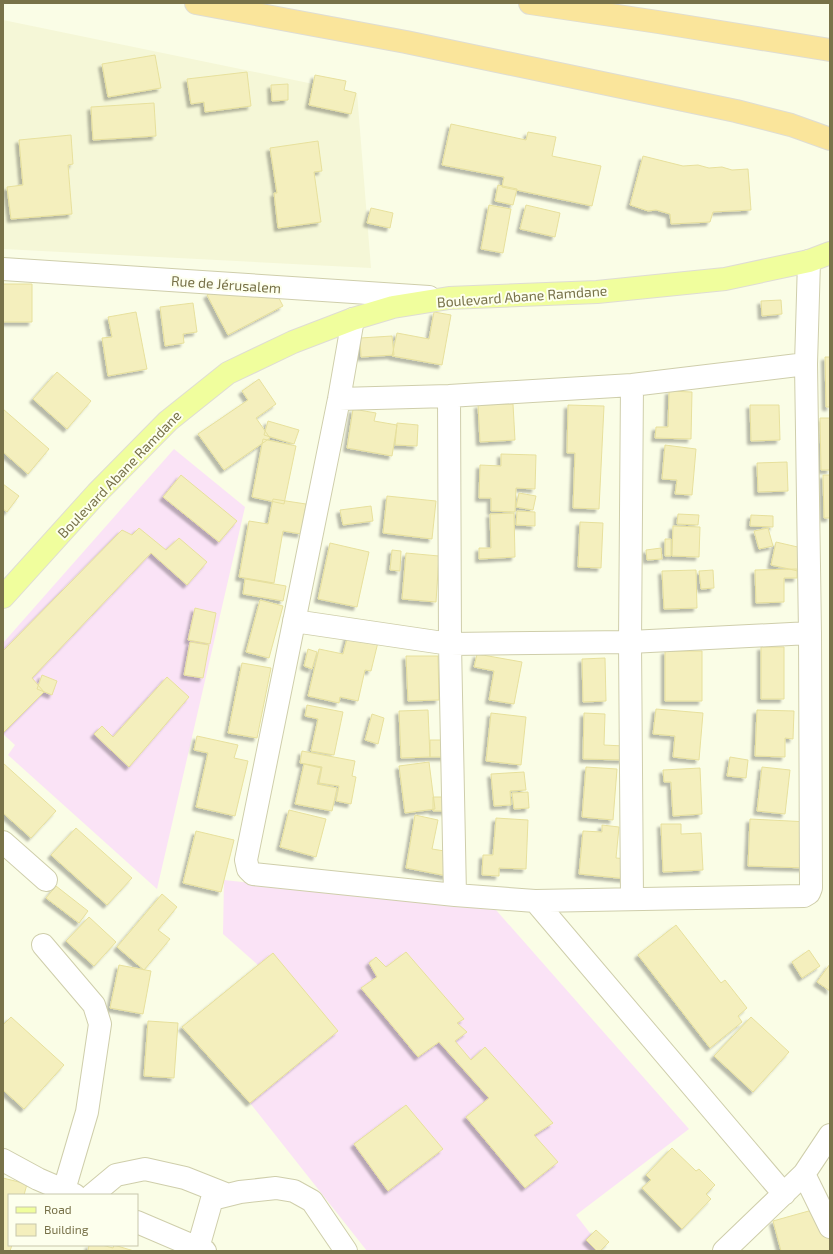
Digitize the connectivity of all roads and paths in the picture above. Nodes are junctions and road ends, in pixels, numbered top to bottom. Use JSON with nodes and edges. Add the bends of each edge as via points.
{"nodes":[{"id":1,"x":196,"y":3,"type":"edge"},
{"id":2,"x":530,"y":3,"type":"edge"},
{"id":3,"x":830,"y":50,"type":"edge"},
{"id":4,"x":830,"y":139,"type":"edge"},
{"id":5,"x":830,"y":238,"type":"edge"},
{"id":6,"x":830,"y":253,"type":"edge"},
{"id":7,"x":809,"y":261,"type":"junction"},
{"id":8,"x":3,"y":269,"type":"edge"},
{"id":9,"x":450,"y":298,"type":"junction"},
{"id":10,"x":352,"y":319,"type":"junction"},
{"id":11,"x":806,"y":364,"type":"junction"},
{"id":12,"x":632,"y":385,"type":"junction"},
{"id":13,"x":449,"y":396,"type":"junction"},
{"id":14,"x":339,"y":399,"type":"junction"},
{"id":15,"x":3,"y":597,"type":"edge"},
{"id":16,"x":294,"y":621,"type":"junction"},
{"id":17,"x":810,"y":633,"type":"junction"},
{"id":18,"x":630,"y":642,"type":"junction"},
{"id":19,"x":450,"y":644,"type":"junction"},
{"id":20,"x":3,"y":842,"type":"edge"},
{"id":21,"x":46,"y":880,"type":"dead end"},
{"id":22,"x":455,"y":895,"type":"junction"},
{"id":23,"x":632,"y":899,"type":"junction"},
{"id":24,"x":535,"y":901,"type":"junction"},
{"id":25,"x":43,"y":945,"type":"dead end"},
{"id":26,"x":830,"y":1134,"type":"edge"},
{"id":27,"x":3,"y":1160,"type":"edge"},
{"id":28,"x":804,"y":1174,"type":"junction"},
{"id":29,"x":69,"y":1193,"type":"edge"},
{"id":30,"x":93,"y":1194,"type":"edge"},
{"id":31,"x":784,"y":1194,"type":"junction"},
{"id":32,"x":228,"y":1195,"type":"junction"},
{"id":33,"x":138,"y":1222,"type":"edge"},
{"id":34,"x":830,"y":1227,"type":"edge"},
{"id":35,"x":202,"y":1250,"type":"edge"},
{"id":36,"x":346,"y":1251,"type":"edge"},
{"id":37,"x":724,"y":1251,"type":"edge"}],
"edges":[{"from":1,"to":4,"type":"highway","via":[[406,42],[736,111],[791,125]]},
{"from":2,"to":3,"type":"highway"},
{"from":5,"to":7,"type":"main road"},
{"from":6,"to":7,"type":"main road","name":"Boulevard Abane Ramdane"},
{"from":7,"to":9,"type":"main road","name":"Boulevard Abane Ramdane","via":[[725,279],[597,292]]},
{"from":7,"to":11,"type":"street"},
{"from":8,"to":9,"type":"street","name":"Rue de Jérusalem"},
{"from":9,"to":10,"type":"main road","name":"Boulevard Abane Ramdane","via":[[393,307]]},
{"from":10,"to":14,"type":"street"},
{"from":10,"to":15,"type":"main road","name":"Boulevard Abane Ramdane","via":[[293,342],[228,373],[168,420],[97,493]]},
{"from":11,"to":12,"type":"street"},
{"from":11,"to":17,"type":"street"},
{"from":12,"to":13,"type":"street"},
{"from":12,"to":18,"type":"street"},
{"from":13,"to":14,"type":"street"},
{"from":13,"to":19,"type":"street"},
{"from":14,"to":16,"type":"street"},
{"from":16,"to":19,"type":"street"},
{"from":16,"to":22,"type":"street","via":[[246,860],[248,869],[253,874]]},
{"from":17,"to":18,"type":"street"},
{"from":17,"to":23,"type":"street","via":[[812,888],[809,894]]},
{"from":18,"to":19,"type":"street"},
{"from":18,"to":23,"type":"street"},
{"from":19,"to":22,"type":"street"},
{"from":20,"to":21,"type":"street"},
{"from":22,"to":24,"type":"street"},
{"from":23,"to":24,"type":"street"},
{"from":24,"to":31,"type":"street"},
{"from":25,"to":29,"type":"street","via":[[94,1005],[100,1024],[87,1112]]},
{"from":26,"to":28,"type":"street"},
{"from":27,"to":29,"type":"street"},
{"from":28,"to":31,"type":"street"},
{"from":28,"to":34,"type":"street"},
{"from":30,"to":32,"type":"street","via":[[116,1175],[144,1169],[184,1178]]},
{"from":31,"to":37,"type":"street"},
{"from":32,"to":35,"type":"street","via":[[212,1199]]},
{"from":32,"to":36,"type":"street","via":[[276,1188],[294,1191],[312,1202]]},
{"from":33,"to":35,"type":"street"}]}
